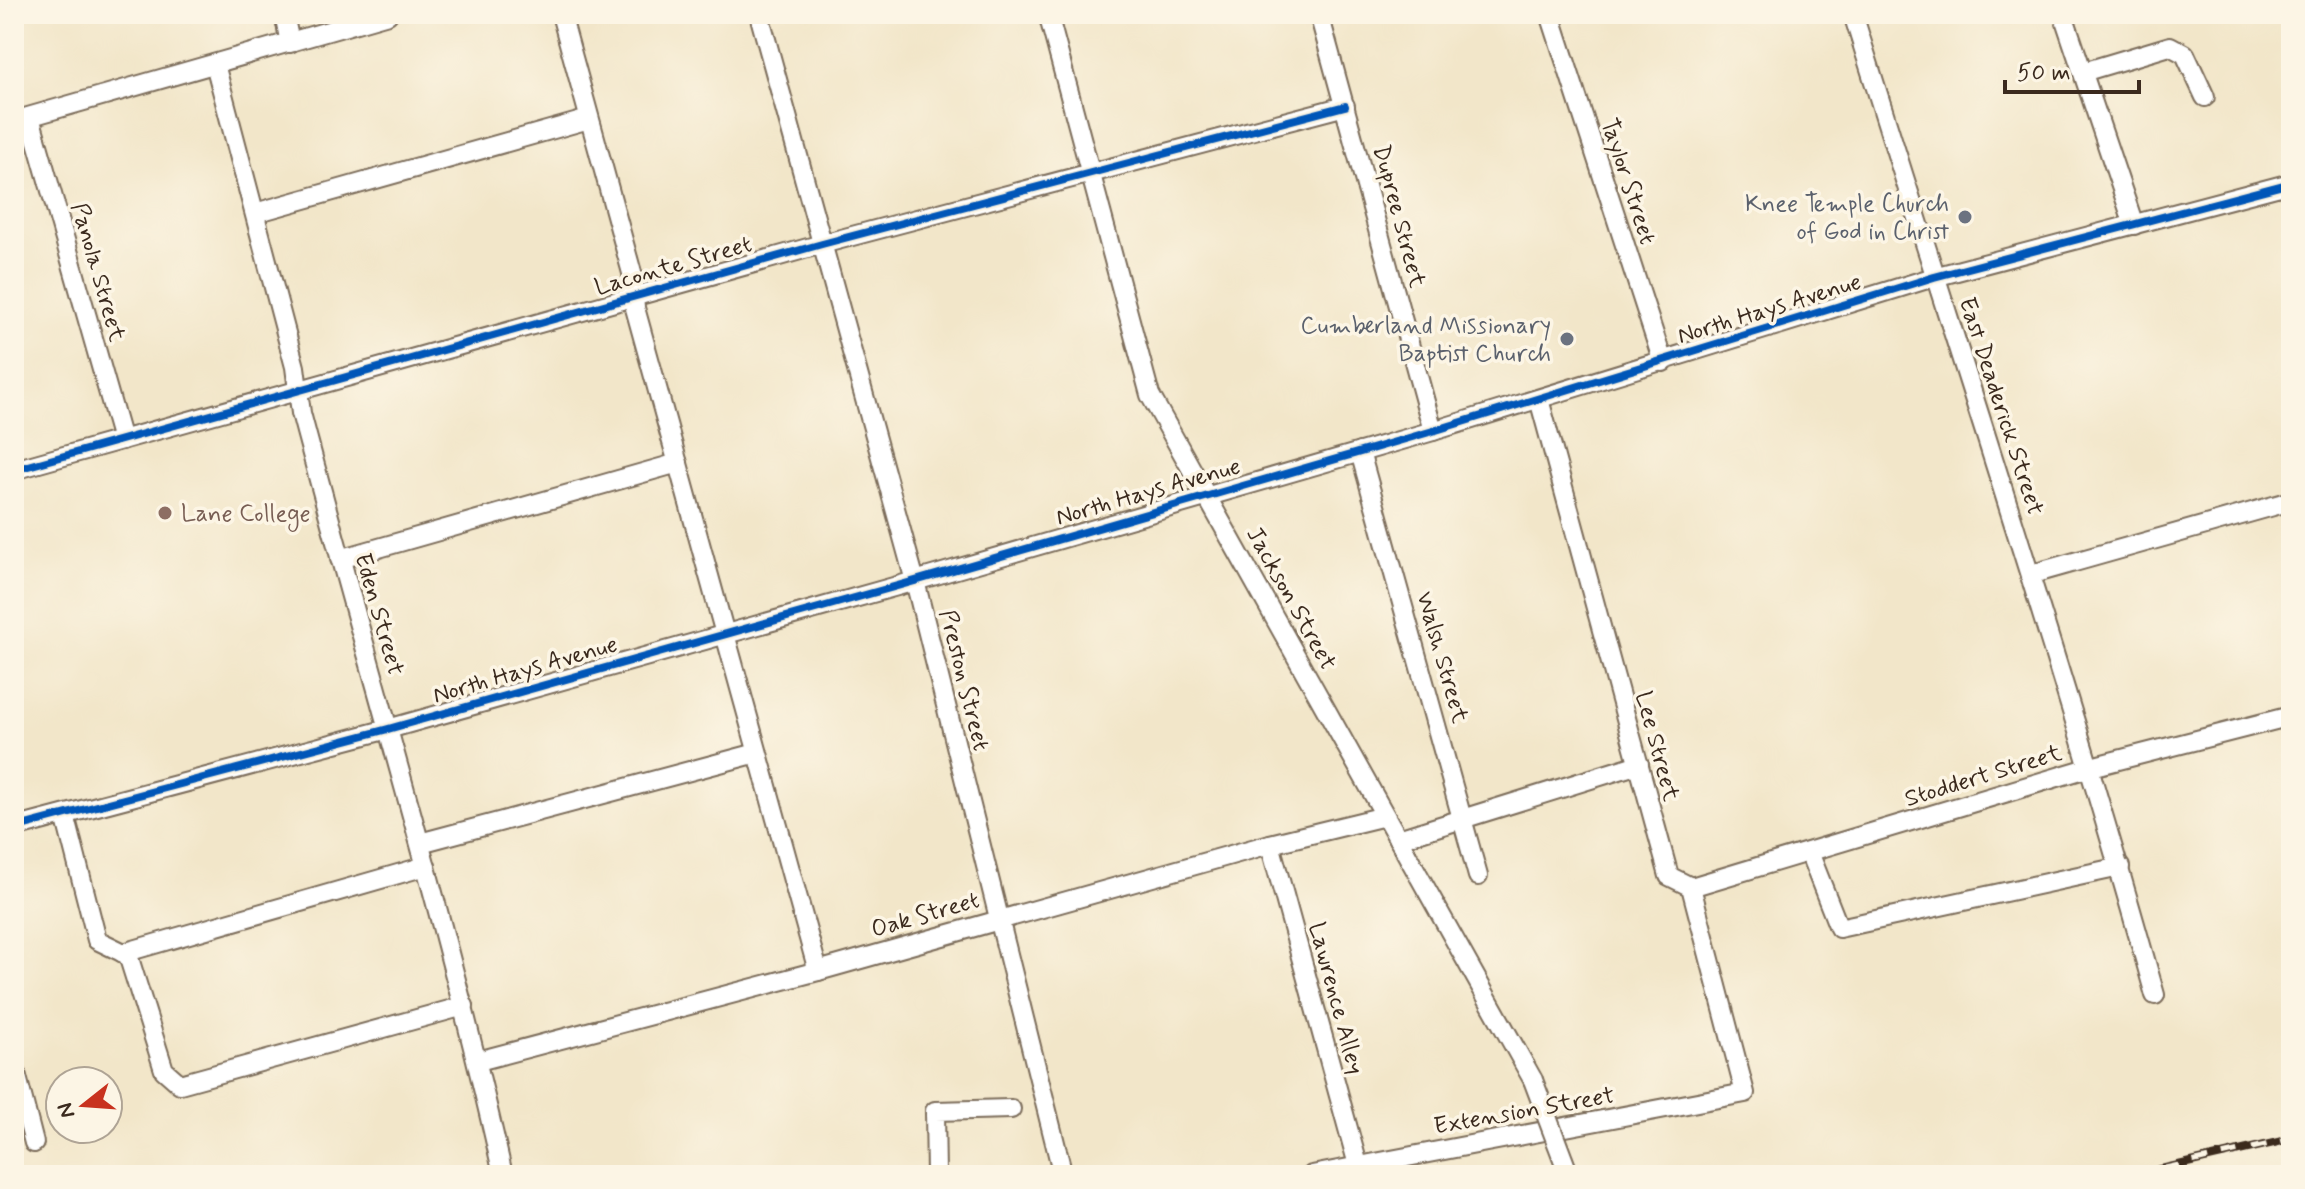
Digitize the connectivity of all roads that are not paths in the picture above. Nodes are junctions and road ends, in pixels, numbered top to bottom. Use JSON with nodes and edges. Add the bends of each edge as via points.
{"nodes":[{"id":1,"x":284,"y":14,"type":"edge"},
{"id":2,"x":388,"y":14,"type":"edge"},
{"id":3,"x":561,"y":14,"type":"edge"},
{"id":4,"x":759,"y":14,"type":"edge"},
{"id":5,"x":1048,"y":14,"type":"edge"},
{"id":6,"x":1319,"y":14,"type":"edge"},
{"id":7,"x":1550,"y":14,"type":"edge"},
{"id":8,"x":1853,"y":14,"type":"edge"},
{"id":9,"x":2063,"y":14,"type":"edge"},
{"id":10,"x":290,"y":43,"type":"junction"},
{"id":11,"x":215,"y":64,"type":"junction"},
{"id":12,"x":2083,"y":72,"type":"junction"},
{"id":13,"x":2205,"y":97,"type":"dead end"},
{"id":14,"x":1345,"y":106,"type":"junction"},
{"id":15,"x":22,"y":119,"type":"edge"},
{"id":16,"x":589,"y":119,"type":"junction"},
{"id":17,"x":1091,"y":173,"type":"junction"},
{"id":18,"x":2291,"y":183,"type":"edge"},
{"id":19,"x":255,"y":213,"type":"junction"},
{"id":20,"x":2134,"y":225,"type":"junction"},
{"id":21,"x":822,"y":244,"type":"junction"},
{"id":22,"x":1934,"y":277,"type":"junction"},
{"id":23,"x":634,"y":296,"type":"junction"},
{"id":24,"x":1663,"y":362,"type":"junction"},
{"id":25,"x":298,"y":390,"type":"junction"},
{"id":26,"x":1539,"y":399,"type":"junction"},
{"id":27,"x":1433,"y":431,"type":"junction"},
{"id":28,"x":122,"y":440,"type":"junction"},
{"id":29,"x":1360,"y":452,"type":"junction"},
{"id":30,"x":678,"y":463,"type":"junction"},
{"id":31,"x":14,"y":470,"type":"edge"},
{"id":32,"x":1207,"y":495,"type":"junction"},
{"id":33,"x":2291,"y":501,"type":"edge"},
{"id":34,"x":340,"y":559,"type":"junction"},
{"id":35,"x":2032,"y":574,"type":"junction"},
{"id":36,"x":915,"y":581,"type":"junction"},
{"id":37,"x":724,"y":632,"type":"junction"},
{"id":38,"x":2291,"y":716,"type":"edge"},
{"id":39,"x":388,"y":729,"type":"junction"},
{"id":40,"x":757,"y":753,"type":"junction"},
{"id":41,"x":1639,"y":764,"type":"junction"},
{"id":42,"x":2091,"y":767,"type":"junction"},
{"id":43,"x":65,"y":815,"type":"junction"},
{"id":44,"x":1385,"y":816,"type":"junction"},
{"id":45,"x":1462,"y":816,"type":"junction"},
{"id":46,"x":14,"y":828,"type":"edge"},
{"id":47,"x":1398,"y":839,"type":"junction"},
{"id":48,"x":420,"y":843,"type":"junction"},
{"id":49,"x":1270,"y":844,"type":"junction"},
{"id":50,"x":1809,"y":852,"type":"junction"},
{"id":51,"x":426,"y":866,"type":"junction"},
{"id":52,"x":2120,"y":867,"type":"junction"},
{"id":53,"x":1478,"y":876,"type":"dead end"},
{"id":54,"x":1691,"y":887,"type":"junction"},
{"id":55,"x":1000,"y":917,"type":"junction"},
{"id":56,"x":123,"y":953,"type":"junction"},
{"id":57,"x":818,"y":971,"type":"junction"},
{"id":58,"x":2155,"y":995,"type":"dead end"},
{"id":59,"x":464,"y":1006,"type":"junction"},
{"id":60,"x":478,"y":1061,"type":"junction"},
{"id":61,"x":14,"y":1065,"type":"edge"},
{"id":62,"x":1011,"y":1109,"type":"dead end"},
{"id":63,"x":34,"y":1143,"type":"dead end"},
{"id":64,"x":1358,"y":1165,"type":"junction"},
{"id":65,"x":503,"y":1175,"type":"edge"},
{"id":66,"x":936,"y":1175,"type":"edge"},
{"id":67,"x":1063,"y":1175,"type":"edge"},
{"id":68,"x":1312,"y":1175,"type":"edge"},
{"id":69,"x":1569,"y":1175,"type":"edge"}],
"edges":[{"from":1,"to":10,"type":"street"},
{"from":2,"to":10,"type":"street"},
{"from":3,"to":16,"type":"street"},
{"from":4,"to":21,"type":"street","name":"Preston Street"},
{"from":5,"to":17,"type":"street","name":"Jackson Street"},
{"from":6,"to":14,"type":"street","name":"Dupree Street"},
{"from":7,"to":24,"type":"street","name":"Taylor Street"},
{"from":8,"to":22,"type":"street","name":"East Deaderick Street"},
{"from":9,"to":12,"type":"street"},
{"from":10,"to":11,"type":"street"},
{"from":11,"to":15,"type":"street"},
{"from":11,"to":19,"type":"street","name":"Eden Street"},
{"from":12,"to":13,"type":"street","via":[[2170,46],[2185,54]]},
{"from":12,"to":20,"type":"street"},
{"from":14,"to":17,"type":"street","name":"Laconte Street"},
{"from":14,"to":27,"type":"street","name":"Dupree Street"},
{"from":15,"to":28,"type":"street","name":"Panola Street"},
{"from":16,"to":19,"type":"street"},
{"from":16,"to":23,"type":"street"},
{"from":17,"to":21,"type":"street","name":"Laconte Street"},
{"from":17,"to":32,"type":"street","name":"Jackson Street","via":[[1150,395]]},
{"from":18,"to":20,"type":"street","name":"North Hays Avenue"},
{"from":19,"to":25,"type":"street","name":"Eden Street"},
{"from":20,"to":22,"type":"street","name":"North Hays Avenue"},
{"from":21,"to":23,"type":"street","name":"Laconte Street"},
{"from":21,"to":36,"type":"street","name":"Preston Street"},
{"from":22,"to":24,"type":"street","name":"North Hays Avenue"},
{"from":22,"to":35,"type":"street","name":"East Deaderick Street"},
{"from":23,"to":25,"type":"street","name":"Laconte Street"},
{"from":23,"to":30,"type":"street"},
{"from":24,"to":26,"type":"street","name":"North Hays Avenue"},
{"from":25,"to":28,"type":"street","name":"Laconte Street"},
{"from":25,"to":34,"type":"street","name":"Eden Street","via":[[321,522]]},
{"from":26,"to":27,"type":"street","name":"North Hays Avenue"},
{"from":26,"to":41,"type":"street","name":"Lee Street"},
{"from":27,"to":29,"type":"street","name":"North Hays Avenue"},
{"from":28,"to":31,"type":"street","name":"Laconte Street"},
{"from":29,"to":32,"type":"street","name":"North Hays Avenue"},
{"from":29,"to":45,"type":"street","name":"Walsh Street"},
{"from":30,"to":34,"type":"street"},
{"from":30,"to":37,"type":"street"},
{"from":32,"to":36,"type":"street","name":"North Hays Avenue"},
{"from":32,"to":44,"type":"street","name":"Jackson Street"},
{"from":33,"to":35,"type":"street"},
{"from":34,"to":39,"type":"street","name":"Eden Street"},
{"from":35,"to":42,"type":"street","name":"East Deaderick Street"},
{"from":36,"to":37,"type":"street","name":"North Hays Avenue"},
{"from":36,"to":55,"type":"street","name":"Preston Street"},
{"from":37,"to":39,"type":"street","name":"North Hays Avenue"},
{"from":37,"to":40,"type":"street"},
{"from":38,"to":42,"type":"street","name":"Stoddert Street"},
{"from":39,"to":43,"type":"street","name":"North Hays Avenue"},
{"from":39,"to":48,"type":"street","name":"Eden Street"},
{"from":40,"to":48,"type":"street"},
{"from":40,"to":57,"type":"street"},
{"from":41,"to":45,"type":"street"},
{"from":41,"to":54,"type":"street","name":"Lee Street","via":[[1669,876]]},
{"from":42,"to":50,"type":"street","name":"Stoddert Street"},
{"from":42,"to":52,"type":"street","name":"East Deaderick Street"},
{"from":43,"to":46,"type":"street","name":"North Hays Avenue"},
{"from":43,"to":56,"type":"street","via":[[97,940]]},
{"from":44,"to":47,"type":"street","name":"Jackson Street"},
{"from":44,"to":49,"type":"street","name":"Oak Street"},
{"from":45,"to":47,"type":"street"},
{"from":45,"to":53,"type":"street","name":"Walsh Street"},
{"from":47,"to":69,"type":"street","name":"Jackson Street","bridge":true,"via":[[1533,1080]]},
{"from":48,"to":51,"type":"street","name":"Eden Street"},
{"from":49,"to":55,"type":"street","name":"Oak Street"},
{"from":49,"to":64,"type":"street","name":"Lawrence Alley"},
{"from":50,"to":52,"type":"street","via":[[1839,928]]},
{"from":50,"to":54,"type":"street","name":"Stoddert Street"},
{"from":51,"to":56,"type":"street"},
{"from":51,"to":59,"type":"street","name":"Eden Street"},
{"from":52,"to":58,"type":"street","name":"East Deaderick Street"},
{"from":54,"to":64,"type":"street","name":"Extension Street","via":[[1745,1093]]},
{"from":55,"to":57,"type":"street","name":"Oak Street"},
{"from":55,"to":67,"type":"street","name":"Preston Street"},
{"from":56,"to":59,"type":"street","via":[[128,955],[164,1070],[180,1084]]},
{"from":57,"to":60,"type":"street","name":"Oak Street"},
{"from":59,"to":60,"type":"street","name":"Eden Street"},
{"from":60,"to":65,"type":"street","name":"Eden Street"},
{"from":61,"to":63,"type":"street"},
{"from":62,"to":66,"type":"street","via":[[935,1111]]},
{"from":64,"to":68,"type":"street","name":"Extension Street"}]}
